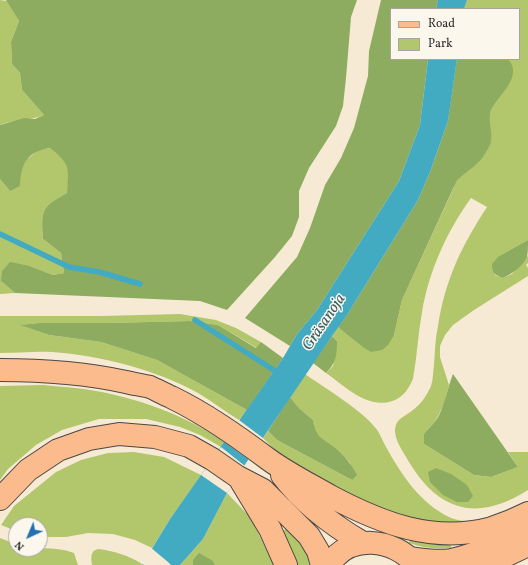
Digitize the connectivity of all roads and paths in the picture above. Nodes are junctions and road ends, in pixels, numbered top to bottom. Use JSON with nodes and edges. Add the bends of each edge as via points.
{"nodes":[{"id":1,"x":0,"y":370,"type":"edge"},
{"id":2,"x":263,"y":454,"type":"junction"},
{"id":3,"x":238,"y":477,"type":"junction"},
{"id":4,"x":0,"y":499,"type":"edge"},
{"id":5,"x":528,"y":513,"type":"edge"},
{"id":6,"x":528,"y":527,"type":"edge"},
{"id":7,"x":363,"y":543,"type":"junction"},
{"id":8,"x":528,"y":545,"type":"edge"},
{"id":9,"x":528,"y":550,"type":"edge"},
{"id":10,"x":413,"y":562,"type":"edge"},
{"id":11,"x":286,"y":565,"type":"edge"},
{"id":12,"x":322,"y":565,"type":"edge"},
{"id":13,"x":329,"y":565,"type":"edge"},
{"id":14,"x":486,"y":565,"type":"edge"},
{"id":15,"x":509,"y":565,"type":"edge"}],
"edges":[{"from":1,"to":2,"type":"main road","via":[[102,377],[150,387],[190,406]]},
{"from":2,"to":5,"type":"main road","via":[[316,488],[361,512],[394,525],[420,531],[447,534],[482,530]]},
{"from":2,"to":7,"type":"main road","via":[[293,489],[321,515]]},
{"from":3,"to":4,"type":"main road","via":[[212,458],[189,446],[154,437],[119,434],[89,439],[58,450],[28,470]]},
{"from":3,"to":11,"type":"main road","via":[[270,529]]},
{"from":3,"to":12,"type":"main road","via":[[262,490],[300,526],[318,551]]},
{"from":6,"to":10,"type":"main road","via":[[465,556],[450,560]]},
{"from":7,"to":10,"type":"main road","via":[[389,545],[400,550]]},
{"from":7,"to":13,"type":"main road","via":[[340,553]]},
{"from":8,"to":14,"type":"main road"},
{"from":9,"to":15,"type":"main road"}]}
